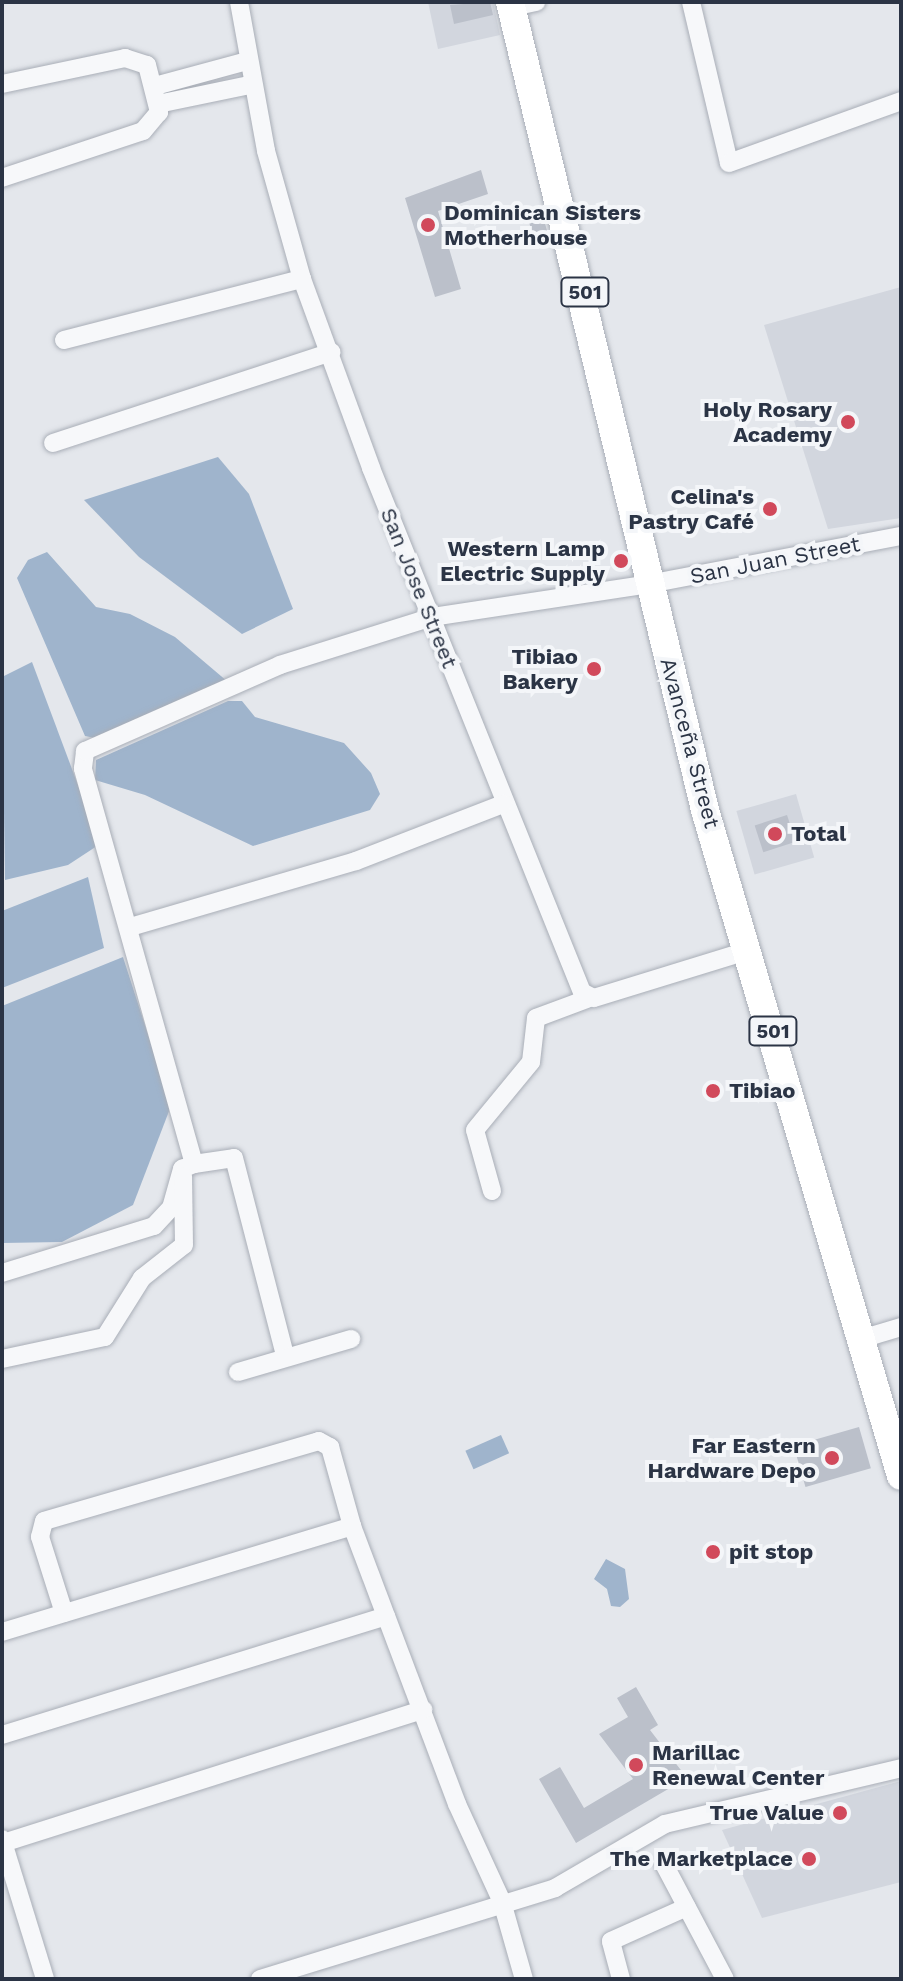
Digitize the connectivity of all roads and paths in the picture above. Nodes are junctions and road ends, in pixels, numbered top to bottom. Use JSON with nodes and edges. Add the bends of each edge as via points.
{"nodes":[{"id":1,"x":239,"y":2,"type":"edge"},
{"id":2,"x":691,"y":2,"type":"edge"},
{"id":3,"x":519,"y":4,"type":"edge"},
{"id":4,"x":247,"y":61,"type":"junction"},
{"id":5,"x":2,"y":84,"type":"edge"},
{"id":6,"x":250,"y":85,"type":"junction"},
{"id":7,"x":156,"y":95,"type":"junction"},
{"id":8,"x":901,"y":101,"type":"edge"},
{"id":9,"x":2,"y":178,"type":"edge"},
{"id":10,"x":302,"y":279,"type":"junction"},
{"id":11,"x":64,"y":340,"type":"dead end"},
{"id":12,"x":331,"y":352,"type":"junction"},
{"id":13,"x":53,"y":443,"type":"dead end"},
{"id":14,"x":901,"y":536,"type":"edge"},
{"id":15,"x":649,"y":584,"type":"junction"},
{"id":16,"x":432,"y":617,"type":"junction"},
{"id":17,"x":503,"y":804,"type":"junction"},
{"id":18,"x":130,"y":927,"type":"junction"},
{"id":19,"x":750,"y":950,"type":"junction"},
{"id":20,"x":587,"y":999,"type":"junction"},
{"id":21,"x":188,"y":1167,"type":"junction"},
{"id":22,"x":492,"y":1191,"type":"dead end"},
{"id":23,"x":2,"y":1273,"type":"edge"},
{"id":24,"x":901,"y":1327,"type":"edge"},
{"id":25,"x":351,"y":1339,"type":"dead end"},
{"id":26,"x":861,"y":1339,"type":"junction"},
{"id":27,"x":285,"y":1355,"type":"junction"},
{"id":28,"x":2,"y":1359,"type":"edge"},
{"id":29,"x":238,"y":1372,"type":"dead end"},
{"id":30,"x":901,"y":1476,"type":"edge"},
{"id":31,"x":352,"y":1526,"type":"junction"},
{"id":32,"x":64,"y":1613,"type":"junction"},
{"id":33,"x":386,"y":1616,"type":"junction"},
{"id":34,"x":2,"y":1632,"type":"edge"},
{"id":35,"x":423,"y":1710,"type":"junction"},
{"id":36,"x":2,"y":1735,"type":"edge"},
{"id":37,"x":901,"y":1768,"type":"edge"},
{"id":38,"x":3,"y":1841,"type":"edge"},
{"id":39,"x":664,"y":1864,"type":"dead end"},
{"id":40,"x":502,"y":1902,"type":"junction"},
{"id":41,"x":687,"y":1907,"type":"junction"},
{"id":42,"x":45,"y":1979,"type":"edge"},
{"id":43,"x":260,"y":1979,"type":"edge"},
{"id":44,"x":524,"y":1979,"type":"edge"},
{"id":45,"x":621,"y":1979,"type":"edge"},
{"id":46,"x":725,"y":1979,"type":"edge"}],
"edges":[{"from":1,"to":4,"type":"street","name":"San Jose Street"},
{"from":2,"to":8,"type":"street","via":[[729,163]]},
{"from":3,"to":15,"type":"main road","name":"Avanceña Street","number":"501"},
{"from":4,"to":6,"type":"street","name":"San Jose Street"},
{"from":4,"to":7,"type":"street"},
{"from":5,"to":7,"type":"street","via":[[125,58],[147,65]]},
{"from":6,"to":7,"type":"street"},
{"from":6,"to":10,"type":"street","name":"San Jose Street"},
{"from":7,"to":9,"type":"street","via":[[159,112],[143,131]]},
{"from":10,"to":11,"type":"street"},
{"from":10,"to":12,"type":"street","name":"San Jose Street"},
{"from":12,"to":13,"type":"street"},
{"from":12,"to":16,"type":"street","name":"San Jose Street"},
{"from":14,"to":15,"type":"street","name":"San Juan Street"},
{"from":15,"to":16,"type":"street","name":"San Juan Street"},
{"from":15,"to":19,"type":"main road","name":"Avanceña Street","number":"501","via":[[705,810]]},
{"from":16,"to":17,"type":"street","name":"San Jose Street"},
{"from":16,"to":18,"type":"street","name":"San Juan Street","via":[[280,665],[85,751],[83,768]]},
{"from":17,"to":18,"type":"street","via":[[356,861]]},
{"from":17,"to":20,"type":"street","name":"San Jose Street"},
{"from":18,"to":21,"type":"street"},
{"from":19,"to":20,"type":"street"},
{"from":19,"to":26,"type":"main road","name":"Avanceña Street","number":"501"},
{"from":20,"to":22,"type":"street","via":[[536,1018],[531,1062],[475,1130]]},
{"from":21,"to":23,"type":"street","via":[[171,1208],[154,1226]]},
{"from":21,"to":27,"type":"street","via":[[234,1158]]},
{"from":21,"to":28,"type":"street","via":[[184,1245],[142,1278],[105,1337]]},
{"from":24,"to":26,"type":"street"},
{"from":25,"to":27,"type":"street"},
{"from":26,"to":30,"type":"main road","name":"Avanceña Street","number":"501"},
{"from":27,"to":29,"type":"street"},
{"from":31,"to":32,"type":"street"},
{"from":31,"to":32,"type":"street","via":[[330,1447],[319,1441],[44,1521],[40,1537]]},
{"from":31,"to":33,"type":"street"},
{"from":32,"to":34,"type":"street"},
{"from":33,"to":35,"type":"street"},
{"from":33,"to":36,"type":"street"},
{"from":35,"to":38,"type":"street"},
{"from":35,"to":40,"type":"street"},
{"from":37,"to":40,"type":"street","via":[[665,1824],[555,1888]]},
{"from":38,"to":42,"type":"street"},
{"from":39,"to":41,"type":"street"},
{"from":40,"to":43,"type":"street"},
{"from":40,"to":44,"type":"street"},
{"from":41,"to":45,"type":"street","via":[[611,1941]]},
{"from":41,"to":46,"type":"street"}]}
